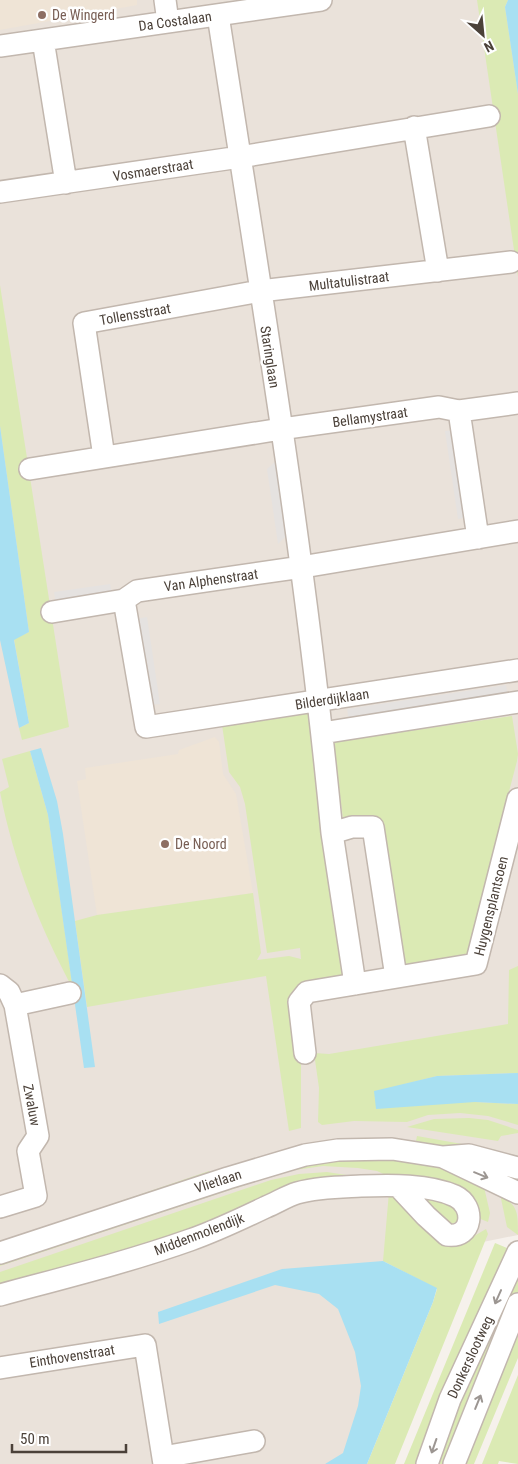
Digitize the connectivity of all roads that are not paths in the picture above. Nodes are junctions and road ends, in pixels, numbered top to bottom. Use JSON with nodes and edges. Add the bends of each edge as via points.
{"nodes":[{"id":1,"x":165,"y":0,"type":"edge"},
{"id":2,"x":321,"y":0,"type":"edge"},
{"id":3,"x":218,"y":15,"type":"junction"},
{"id":4,"x":168,"y":22,"type":"junction"},
{"id":5,"x":44,"y":40,"type":"junction"},
{"id":6,"x":0,"y":46,"type":"edge"},
{"id":7,"x":489,"y":116,"type":"dead end"},
{"id":8,"x":414,"y":126,"type":"junction"},
{"id":9,"x":240,"y":157,"type":"junction"},
{"id":10,"x":66,"y":183,"type":"junction"},
{"id":11,"x":0,"y":192,"type":"edge"},
{"id":12,"x":511,"y":262,"type":"dead end"},
{"id":13,"x":438,"y":271,"type":"junction"},
{"id":14,"x":260,"y":292,"type":"junction"},
{"id":15,"x":518,"y":403,"type":"edge"},
{"id":16,"x":459,"y":412,"type":"junction"},
{"id":17,"x":281,"y":429,"type":"junction"},
{"id":18,"x":104,"y":457,"type":"junction"},
{"id":19,"x":30,"y":470,"type":"dead end"},
{"id":20,"x":518,"y":531,"type":"edge"},
{"id":21,"x":478,"y":538,"type":"junction"},
{"id":22,"x":302,"y":567,"type":"junction"},
{"id":23,"x":124,"y":600,"type":"junction"},
{"id":24,"x":52,"y":612,"type":"dead end"},
{"id":25,"x":518,"y":670,"type":"edge"},
{"id":26,"x":319,"y":700,"type":"junction"},
{"id":27,"x":518,"y":702,"type":"edge"},
{"id":28,"x":322,"y":733,"type":"junction"},
{"id":29,"x":518,"y":798,"type":"edge"},
{"id":30,"x":332,"y":833,"type":"junction"},
{"id":31,"x":396,"y":977,"type":"junction"},
{"id":32,"x":355,"y":984,"type":"junction"},
{"id":33,"x":0,"y":985,"type":"edge"},
{"id":34,"x":70,"y":993,"type":"dead end"},
{"id":35,"x":16,"y":1005,"type":"junction"},
{"id":36,"x":305,"y":1053,"type":"dead end"},
{"id":37,"x":443,"y":1157,"type":"junction"},
{"id":38,"x":518,"y":1168,"type":"edge"},
{"id":39,"x":399,"y":1187,"type":"dead end"},
{"id":40,"x":518,"y":1193,"type":"edge"},
{"id":41,"x":0,"y":1207,"type":"edge"},
{"id":42,"x":518,"y":1252,"type":"edge"},
{"id":43,"x":0,"y":1254,"type":"edge"},
{"id":44,"x":0,"y":1295,"type":"edge"},
{"id":45,"x":518,"y":1304,"type":"edge"},
{"id":46,"x":0,"y":1368,"type":"edge"},
{"id":47,"x":254,"y":1441,"type":"dead end"},
{"id":48,"x":161,"y":1462,"type":"edge"},
{"id":49,"x":427,"y":1464,"type":"edge"},
{"id":50,"x":454,"y":1464,"type":"edge"}],
"edges":[{"from":1,"to":4,"type":"street"},
{"from":2,"to":3,"type":"street","name":"Da Costalaan"},
{"from":3,"to":4,"type":"street","name":"Da Costalaan"},
{"from":3,"to":9,"type":"street","name":"Staringlaan"},
{"from":4,"to":5,"type":"street","name":"Da Costalaan"},
{"from":5,"to":6,"type":"street","name":"Da Costalaan"},
{"from":5,"to":10,"type":"street"},
{"from":7,"to":8,"type":"street"},
{"from":8,"to":9,"type":"street"},
{"from":8,"to":13,"type":"street"},
{"from":9,"to":10,"type":"street","name":"Vosmaerstraat"},
{"from":9,"to":14,"type":"street","name":"Staringlaan"},
{"from":10,"to":11,"type":"street","name":"Vosmaerstraat"},
{"from":12,"to":13,"type":"street","name":"Multatulistraat"},
{"from":13,"to":14,"type":"street","name":"Multatulistraat"},
{"from":14,"to":17,"type":"street","name":"Staringlaan"},
{"from":14,"to":18,"type":"street","name":"Tollensstraat","via":[[84,323]]},
{"from":15,"to":16,"type":"street","name":"Bellamystraat"},
{"from":16,"to":17,"type":"street","name":"Bellamystraat","via":[[440,407]]},
{"from":16,"to":21,"type":"street"},
{"from":17,"to":18,"type":"street"},
{"from":17,"to":22,"type":"street","name":"Staringlaan"},
{"from":18,"to":19,"type":"street"},
{"from":20,"to":21,"type":"street"},
{"from":21,"to":22,"type":"street"},
{"from":22,"to":23,"type":"street","name":"Van Alphenstraat","via":[[137,591]]},
{"from":22,"to":26,"type":"street","name":"Staringlaan"},
{"from":23,"to":24,"type":"street","name":"Van Alphenstraat"},
{"from":23,"to":26,"type":"street","name":"Bilderdijklaan","via":[[146,727]]},
{"from":25,"to":26,"type":"street","name":"Bilderdijklaan"},
{"from":26,"to":28,"type":"street"},
{"from":27,"to":28,"type":"street"},
{"from":28,"to":30,"type":"street"},
{"from":29,"to":31,"type":"street","name":"Huygensplantsoen","via":[[476,964]]},
{"from":30,"to":31,"type":"street","via":[[352,827],[373,827]]},
{"from":30,"to":32,"type":"street"},
{"from":31,"to":32,"type":"street","name":"Huygensplantsoen"},
{"from":32,"to":36,"type":"street","name":"Huygensplantsoen","via":[[308,992],[299,1002]]},
{"from":33,"to":35,"type":"street","name":"Zwaluw","via":[[9,992]]},
{"from":34,"to":35,"type":"street"},
{"from":35,"to":41,"type":"street","name":"Zwaluw","via":[[38,1136],[28,1151],[36,1196]]},
{"from":37,"to":38,"type":"street","name":"Vlietlaan","via":[[469,1155]]},
{"from":37,"to":40,"type":"street","name":"Vlietlaan","one_way":true},
{"from":37,"to":43,"type":"street","name":"Vlietlaan","via":[[369,1148],[305,1155]]},
{"from":39,"to":44,"type":"street","name":"Middenmolendijk","via":[[330,1188],[297,1193],[174,1246]]},
{"from":42,"to":49,"type":"street","name":"Donkerslootweg","one_way":true,"via":[[450,1399]]},
{"from":50,"to":45,"type":"street","name":"Donkerslootweg","one_way":true},
{"from":46,"to":48,"type":"street","name":"Einthovenstraat","via":[[145,1345]]},
{"from":47,"to":48,"type":"street"}]}
